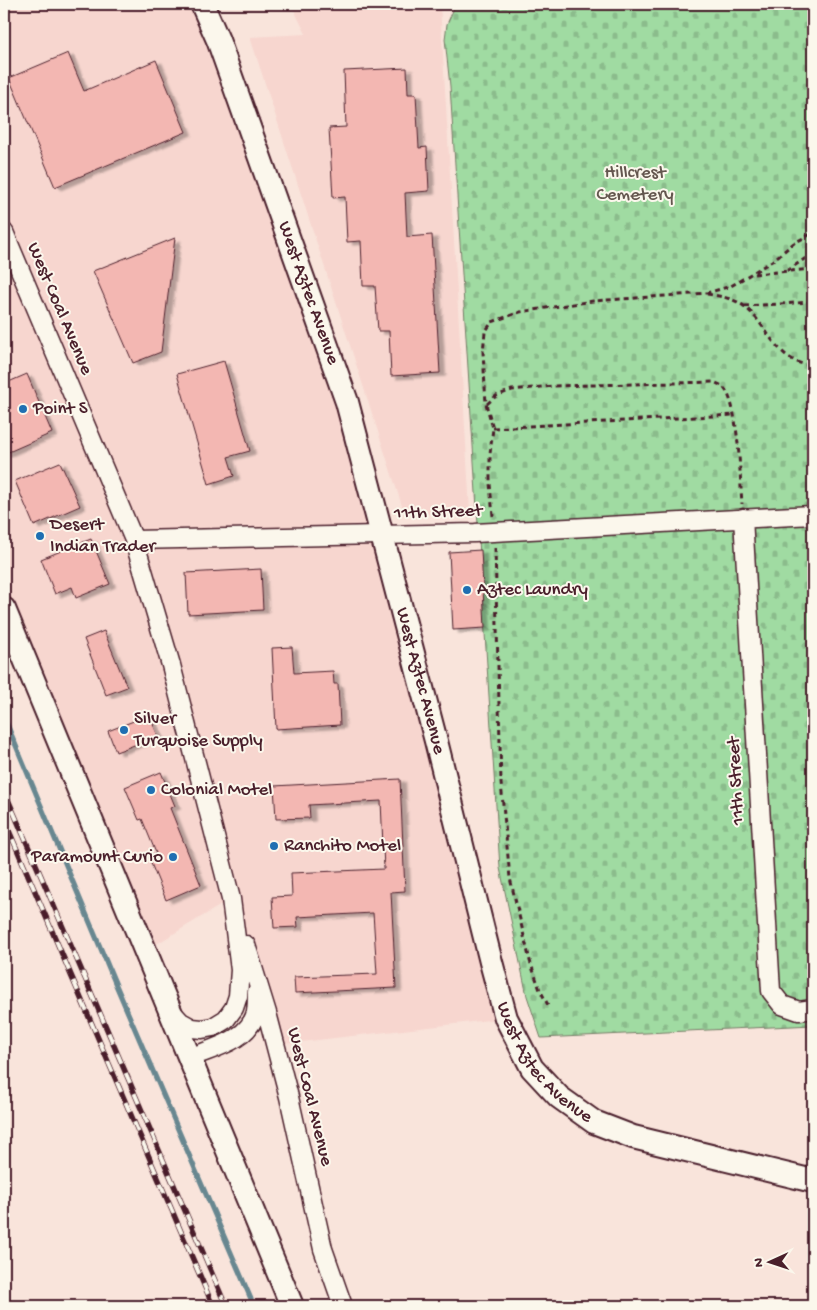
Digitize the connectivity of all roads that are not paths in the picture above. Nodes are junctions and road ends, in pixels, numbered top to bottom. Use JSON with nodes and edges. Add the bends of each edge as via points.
{"nodes":[{"id":1,"x":202,"y":4,"type":"edge"},
{"id":2,"x":4,"y":232,"type":"edge"},
{"id":3,"x":813,"y":515,"type":"edge"},
{"id":4,"x":743,"y":518,"type":"junction"},
{"id":5,"x":382,"y":536,"type":"junction"},
{"id":6,"x":134,"y":540,"type":"junction"},
{"id":7,"x":4,"y":609,"type":"edge"},
{"id":8,"x":231,"y":899,"type":"junction"},
{"id":9,"x":257,"y":981,"type":"junction"},
{"id":10,"x":169,"y":1008,"type":"junction"},
{"id":11,"x":813,"y":1009,"type":"edge"},
{"id":12,"x":189,"y":1058,"type":"junction"},
{"id":13,"x":813,"y":1181,"type":"edge"},
{"id":14,"x":292,"y":1306,"type":"edge"},
{"id":15,"x":343,"y":1306,"type":"edge"}],
"edges":[{"from":1,"to":5,"type":"main road","name":"West Aztec Avenue","via":[[218,40],[348,402]]},
{"from":2,"to":6,"type":"street","name":"West Coal Avenue"},
{"from":3,"to":4,"type":"street","name":"11th Street"},
{"from":4,"to":5,"type":"street","name":"11th Street"},
{"from":4,"to":11,"type":"street","name":"11th Street","via":[[771,991],[782,1005],[799,1011]]},
{"from":5,"to":6,"type":"street","name":"11th Street"},
{"from":5,"to":13,"type":"main road","name":"West Aztec Avenue","via":[[506,1018],[532,1068],[559,1097],[594,1122],[633,1137]]},
{"from":6,"to":8,"type":"street","name":"West Coal Avenue","via":[[171,665]]},
{"from":7,"to":10,"type":"main road"},
{"from":8,"to":9,"type":"street","name":"West Coal Avenue"},
{"from":8,"to":10,"type":"street","via":[[240,970],[234,1008],[226,1019],[202,1029],[181,1022]]},
{"from":9,"to":12,"type":"street","via":[[256,1011],[247,1030],[231,1042]]},
{"from":9,"to":15,"type":"street","name":"West Coal Avenue","via":[[286,1088],[323,1249]]},
{"from":10,"to":12,"type":"main road"},
{"from":12,"to":14,"type":"main road"}]}
